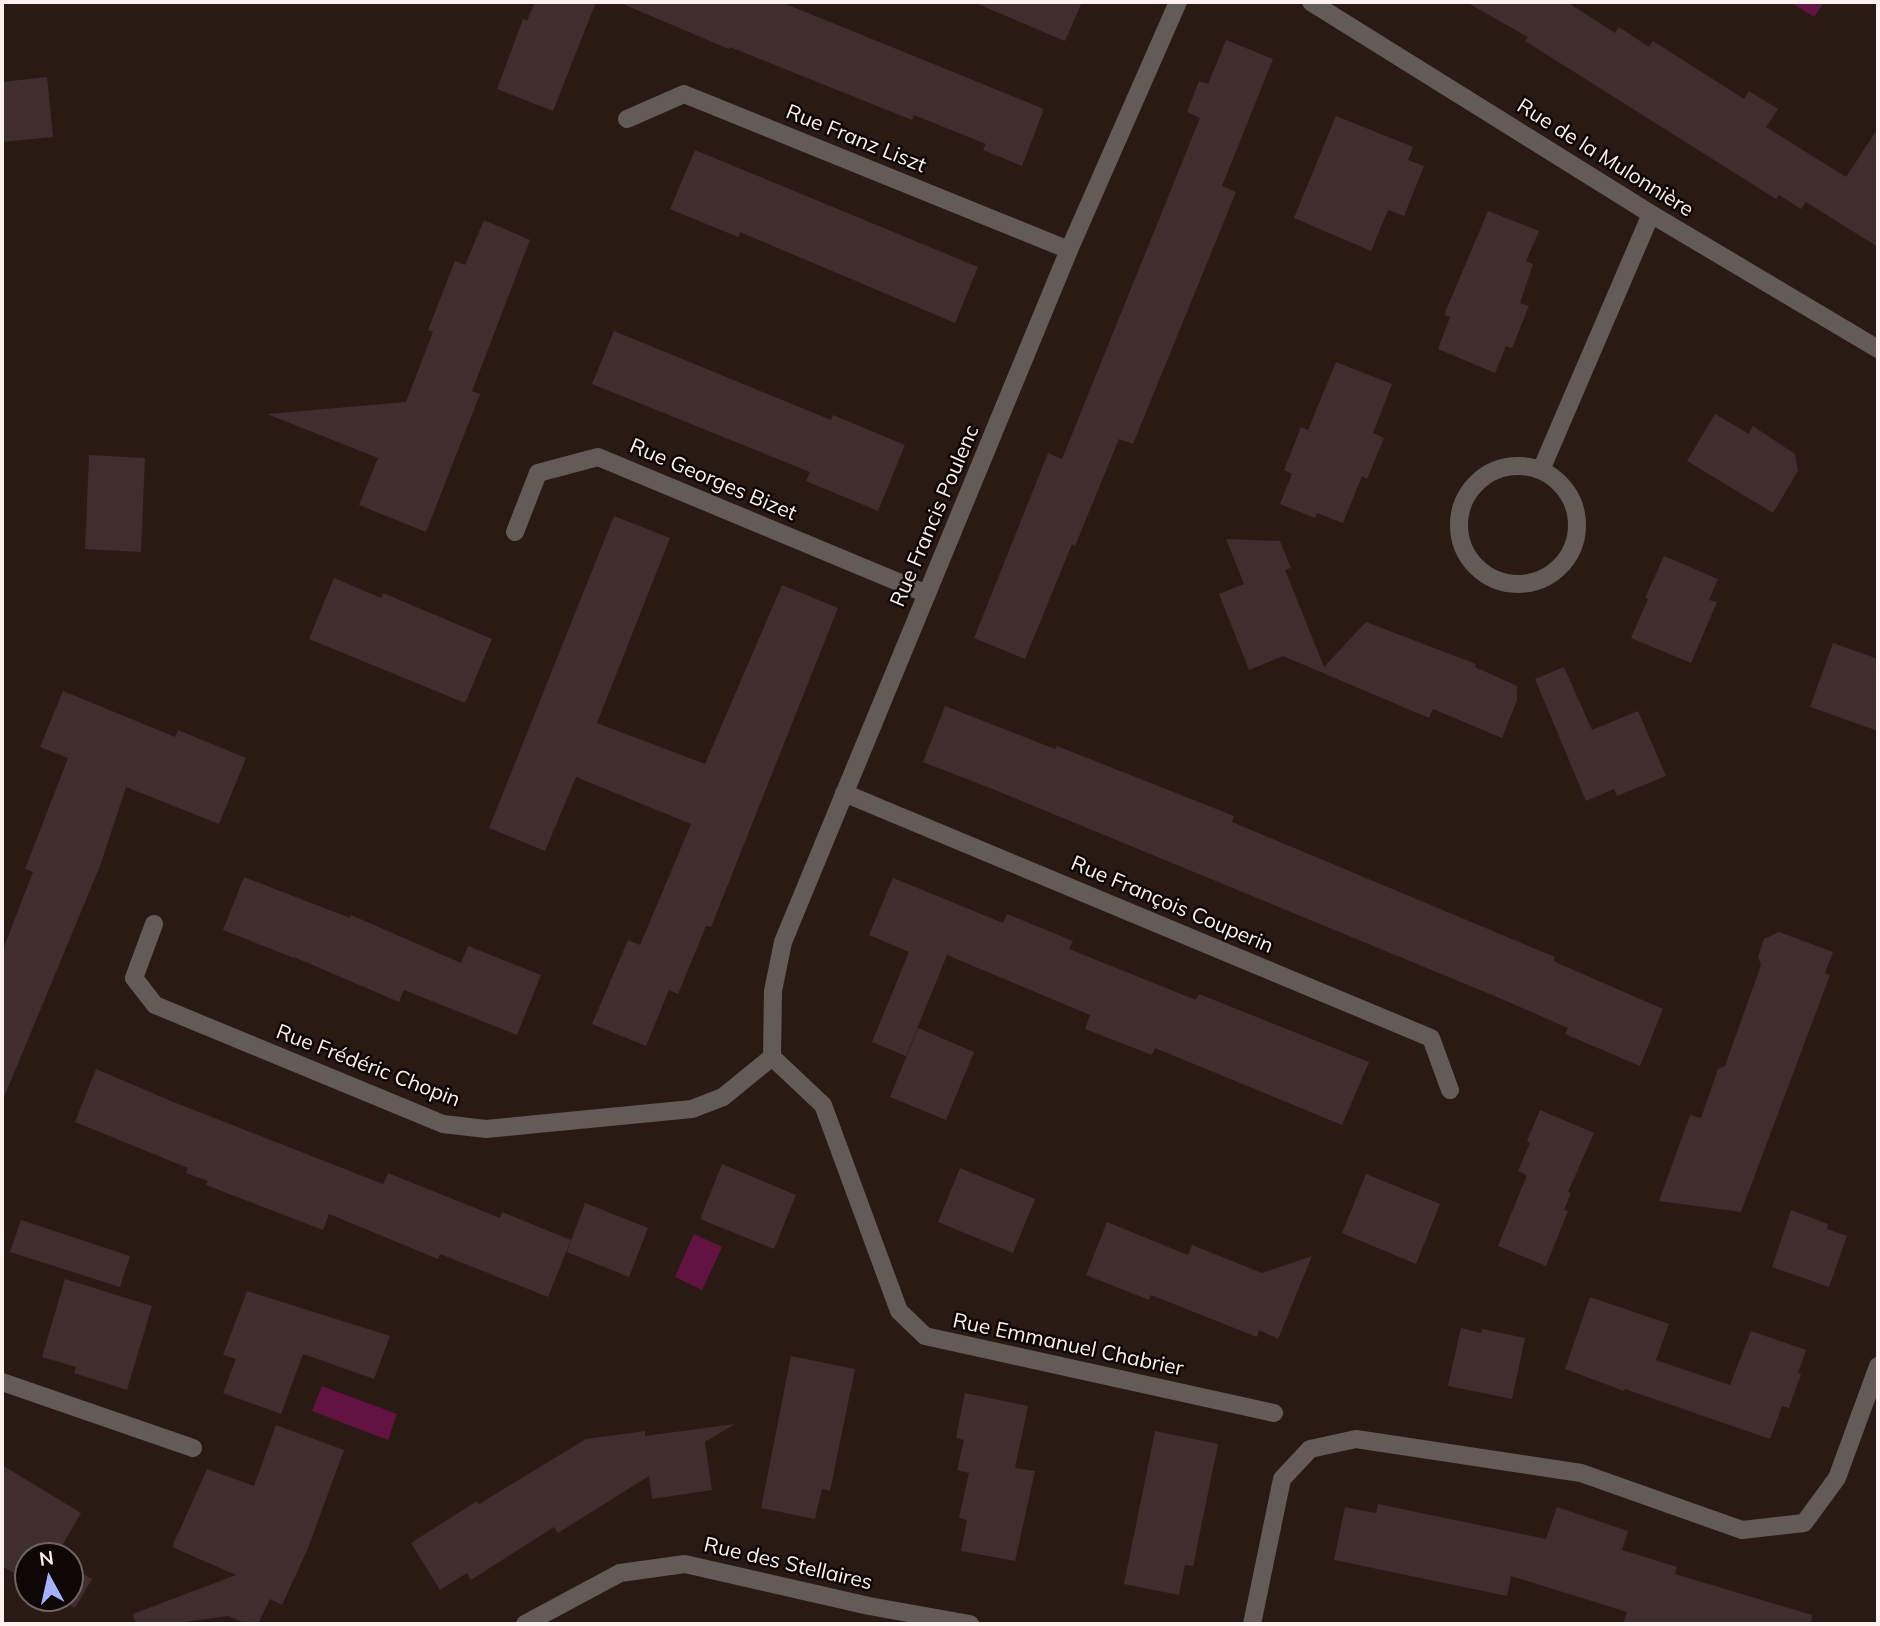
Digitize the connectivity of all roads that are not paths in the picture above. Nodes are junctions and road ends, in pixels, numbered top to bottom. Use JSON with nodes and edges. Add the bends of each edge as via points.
{"nodes":[{"id":1,"x":1178,"y":2,"type":"edge"},
{"id":2,"x":1311,"y":2,"type":"edge"},
{"id":3,"x":627,"y":119,"type":"dead end"},
{"id":4,"x":1651,"y":214,"type":"junction"},
{"id":5,"x":1069,"y":250,"type":"junction"},
{"id":6,"x":1878,"y":349,"type":"edge"},
{"id":7,"x":1541,"y":470,"type":"junction"},
{"id":8,"x":514,"y":532,"type":"dead end"},
{"id":9,"x":927,"y":594,"type":"junction"},
{"id":10,"x":844,"y":793,"type":"junction"},
{"id":11,"x":154,"y":924,"type":"dead end"},
{"id":12,"x":772,"y":1057,"type":"junction"},
{"id":13,"x":1450,"y":1090,"type":"dead end"},
{"id":14,"x":1878,"y":1366,"type":"edge"},
{"id":15,"x":2,"y":1382,"type":"edge"},
{"id":16,"x":1274,"y":1413,"type":"dead end"},
{"id":17,"x":193,"y":1448,"type":"dead end"},
{"id":18,"x":525,"y":1624,"type":"edge"},
{"id":19,"x":970,"y":1624,"type":"edge"},
{"id":20,"x":1252,"y":1624,"type":"edge"}],
"edges":[{"from":1,"to":5,"type":"street","name":"Rue Francis Poulenc"},
{"from":2,"to":4,"type":"street","name":"Rue de la Mulonnière"},
{"from":3,"to":5,"type":"street","name":"Rue Franz Liszt","via":[[684,94]]},
{"from":4,"to":6,"type":"street","name":"Rue de la Mulonnière"},
{"from":4,"to":7,"type":"street"},
{"from":5,"to":9,"type":"street","name":"Rue Francis Poulenc"},
{"from":7,"to":7,"type":"street","via":[[1570,498],[1576,538],[1567,557],[1535,582],[1497,580],[1467,556],[1458,521],[1462,503],[1472,486],[1487,474],[1504,467]]},
{"from":8,"to":9,"type":"street","name":"Rue Georges Bizet","via":[[538,473],[598,457]]},
{"from":9,"to":10,"type":"street","name":"Rue Francis Poulenc"},
{"from":10,"to":12,"type":"street","name":"Rue Francis Poulenc","via":[[783,942],[773,991]]},
{"from":10,"to":13,"type":"street","name":"Rue François Couperin","via":[[1431,1038]]},
{"from":11,"to":12,"type":"street","name":"Rue Frédéric Chopin","via":[[134,978],[155,1005],[443,1124],[486,1129],[692,1109],[723,1097]]},
{"from":12,"to":16,"type":"street","name":"Rue Emmanuel Chabrier","via":[[823,1105],[899,1311],[925,1336]]},
{"from":14,"to":20,"type":"street","via":[[1837,1478],[1804,1523],[1742,1530],[1581,1473],[1356,1439],[1310,1449],[1282,1479]]},
{"from":15,"to":17,"type":"street"},
{"from":18,"to":19,"type":"street","name":"Rue des Stellaires","via":[[620,1573],[685,1564]]}]}
